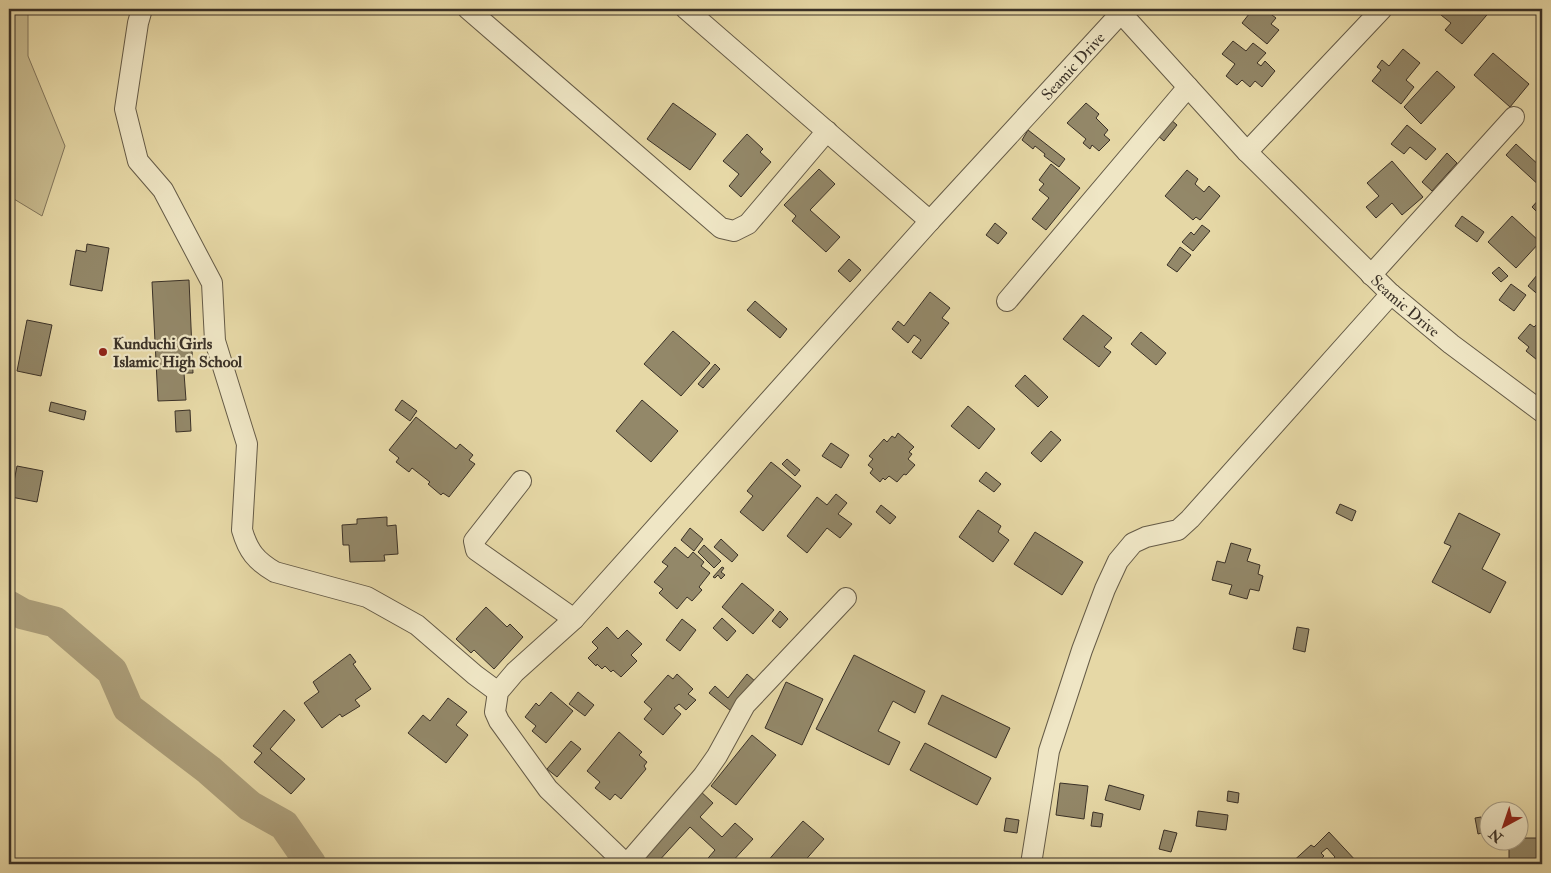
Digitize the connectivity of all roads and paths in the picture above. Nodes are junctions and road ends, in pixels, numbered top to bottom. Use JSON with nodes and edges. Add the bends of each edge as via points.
{"nodes":[{"id":1,"x":142,"y":9,"type":"edge"},
{"id":2,"x":468,"y":9,"type":"edge"},
{"id":3,"x":686,"y":9,"type":"edge"},
{"id":4,"x":1382,"y":9,"type":"edge"},
{"id":5,"x":1120,"y":11,"type":"edge"},
{"id":6,"x":1188,"y":87,"type":"junction"},
{"id":7,"x":1514,"y":117,"type":"dead end"},
{"id":8,"x":827,"y":131,"type":"junction"},
{"id":9,"x":1246,"y":152,"type":"junction"},
{"id":10,"x":930,"y":221,"type":"junction"},
{"id":11,"x":1371,"y":275,"type":"junction"},
{"id":12,"x":1390,"y":294,"type":"junction"},
{"id":13,"x":1007,"y":301,"type":"dead end"},
{"id":14,"x":1542,"y":412,"type":"edge"},
{"id":15,"x":522,"y":482,"type":"dead end"},
{"id":16,"x":846,"y":598,"type":"dead end"},
{"id":17,"x":574,"y":619,"type":"junction"},
{"id":18,"x":498,"y":692,"type":"junction"},
{"id":19,"x":626,"y":864,"type":"edge"},
{"id":20,"x":1031,"y":864,"type":"edge"}],
"edges":[{"from":1,"to":18,"type":"street","via":[[125,109],[138,161],[162,190],[212,283],[215,341],[247,444],[242,530],[246,543],[253,555],[275,572],[367,598],[417,625]]},
{"from":2,"to":8,"type":"street","via":[[721,228],[734,231],[748,224]]},
{"from":3,"to":8,"type":"street"},
{"from":4,"to":9,"type":"street"},
{"from":5,"to":6,"type":"street","name":"Seamic Drive"},
{"from":5,"to":10,"type":"street","name":"Seamic Drive"},
{"from":6,"to":9,"type":"street","name":"Seamic Drive"},
{"from":6,"to":13,"type":"street"},
{"from":7,"to":11,"type":"street"},
{"from":8,"to":10,"type":"street"},
{"from":9,"to":11,"type":"street","name":"Seamic Drive"},
{"from":10,"to":17,"type":"street","name":"Seamic Drive"},
{"from":11,"to":12,"type":"street","name":"Seamic Drive"},
{"from":12,"to":14,"type":"street","name":"Seamic Drive"},
{"from":12,"to":20,"type":"street","via":[[1190,519],[1178,530],[1133,543],[1118,561],[1092,624],[1049,751]]},
{"from":15,"to":17,"type":"street","via":[[474,542],[476,550]]},
{"from":16,"to":19,"type":"street","via":[[745,705],[703,776]]},
{"from":17,"to":18,"type":"street","name":"Seamic Drive","via":[[515,672]]},
{"from":18,"to":19,"type":"street","via":[[495,712],[499,721],[548,789]]}]}
